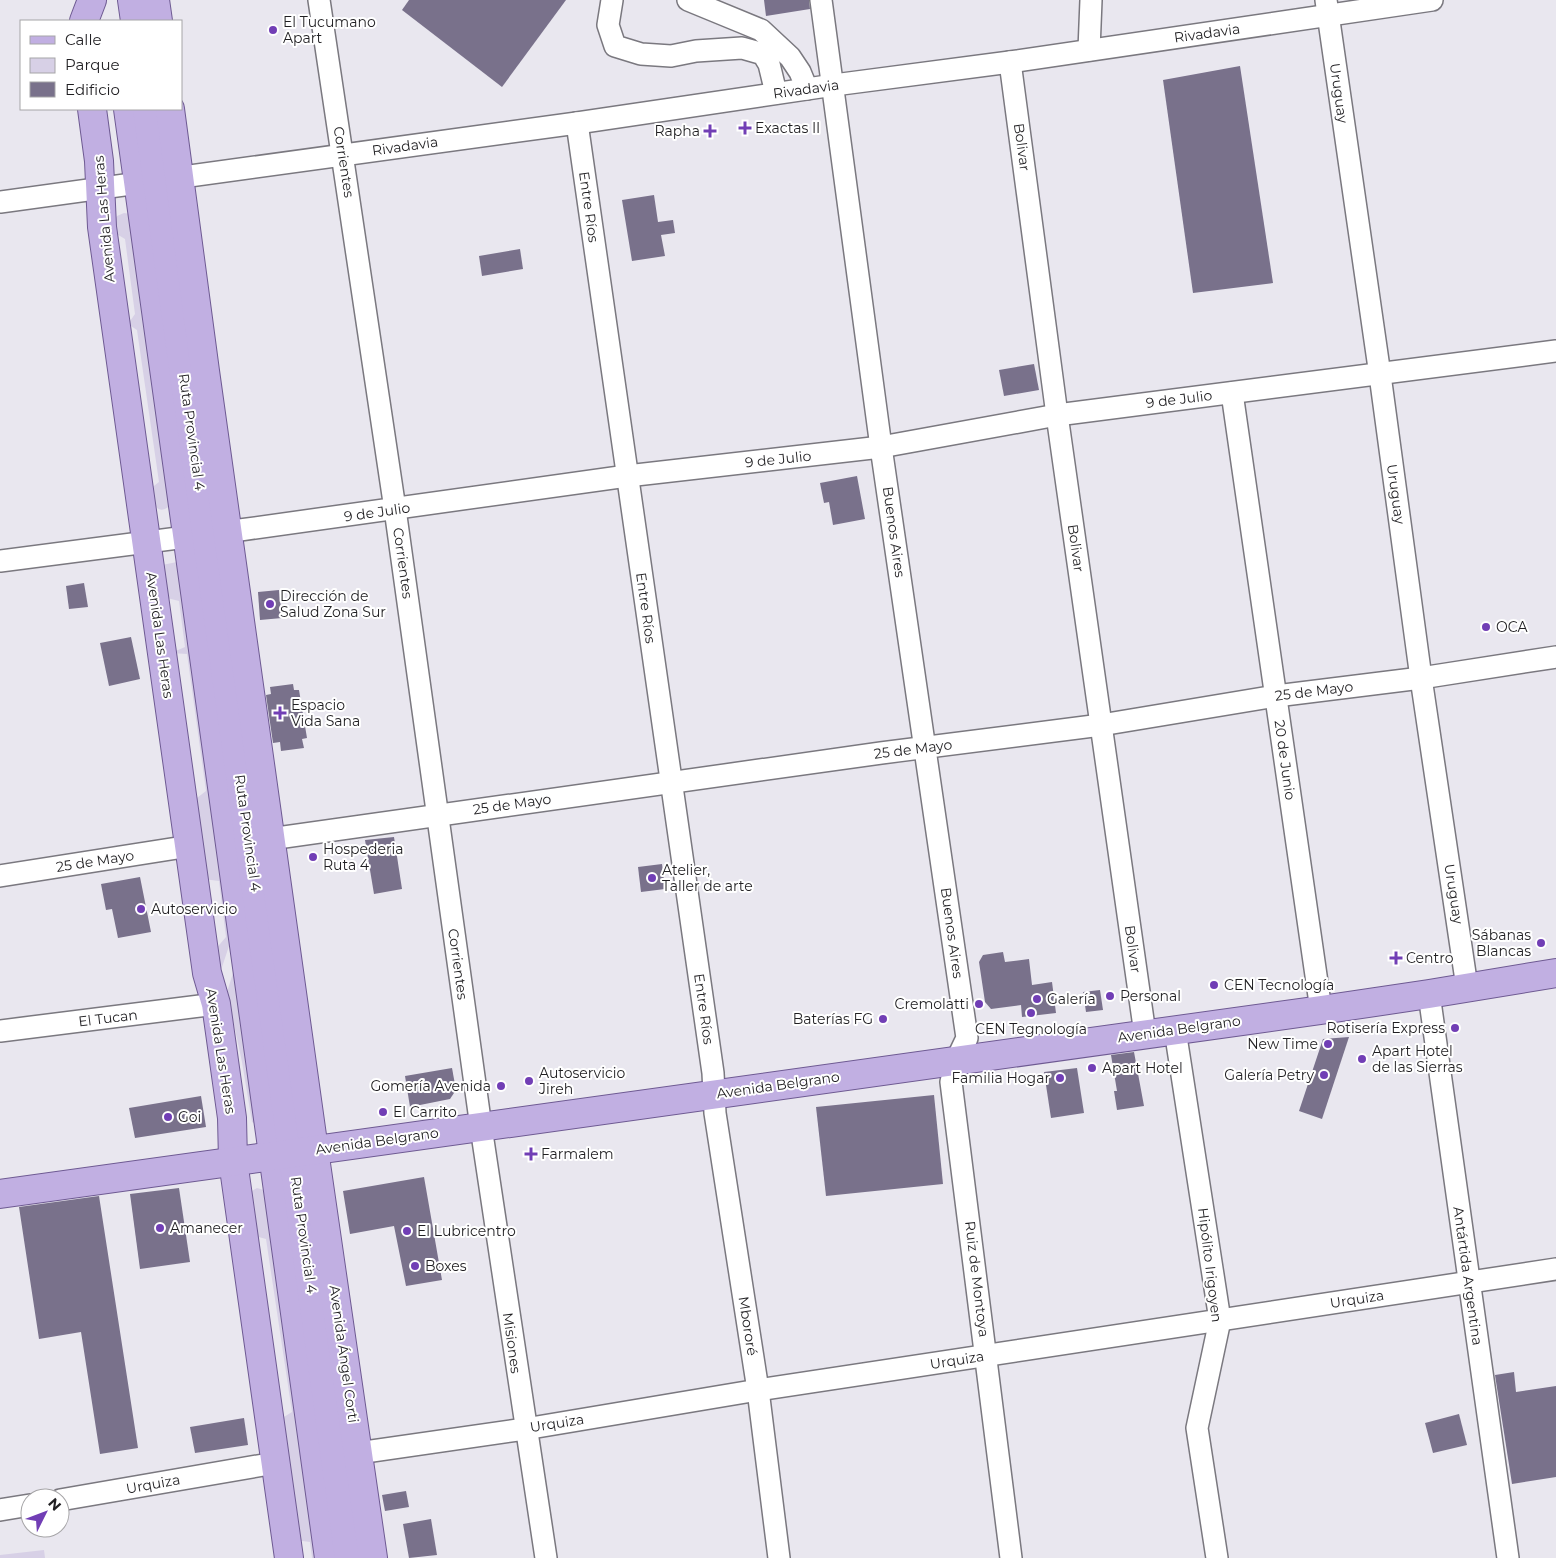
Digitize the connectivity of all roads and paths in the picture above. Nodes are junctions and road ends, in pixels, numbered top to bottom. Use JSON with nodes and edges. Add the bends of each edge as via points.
{"nodes":[{"id":1,"x":73,"y":0,"type":"edge"},
{"id":2,"x":92,"y":0,"type":"edge"},
{"id":3,"x":113,"y":0,"type":"edge"},
{"id":4,"x":132,"y":0,"type":"edge"},
{"id":5,"x":155,"y":0,"type":"edge"},
{"id":6,"x":319,"y":0,"type":"edge"},
{"id":7,"x":612,"y":0,"type":"edge"},
{"id":8,"x":688,"y":0,"type":"edge"},
{"id":9,"x":821,"y":0,"type":"edge"},
{"id":10,"x":1091,"y":0,"type":"edge"},
{"id":11,"x":1432,"y":0,"type":"edge"},
{"id":12,"x":1327,"y":7,"type":"edge"},
{"id":13,"x":79,"y":20,"type":"edge"},
{"id":14,"x":84,"y":20,"type":"edge"},
{"id":15,"x":116,"y":20,"type":"edge"},
{"id":16,"x":135,"y":20,"type":"edge"},
{"id":17,"x":158,"y":20,"type":"edge"},
{"id":18,"x":1089,"y":50,"type":"junction"},
{"id":19,"x":1010,"y":62,"type":"junction"},
{"id":20,"x":834,"y":85,"type":"junction"},
{"id":21,"x":807,"y":89,"type":"junction"},
{"id":22,"x":776,"y":93,"type":"junction"},
{"id":23,"x":92,"y":110,"type":"edge"},
{"id":24,"x":128,"y":110,"type":"edge"},
{"id":25,"x":147,"y":110,"type":"edge"},
{"id":26,"x":170,"y":110,"type":"edge"},
{"id":27,"x":577,"y":123,"type":"junction"},
{"id":28,"x":343,"y":155,"type":"junction"},
{"id":29,"x":158,"y":181,"type":"junction"},
{"id":30,"x":100,"y":189,"type":"junction"},
{"id":31,"x":0,"y":202,"type":"edge"},
{"id":32,"x":200,"y":336,"type":"junction"},
{"id":33,"x":1556,"y":351,"type":"edge"},
{"id":34,"x":1380,"y":375,"type":"junction"},
{"id":35,"x":186,"y":391,"type":"junction"},
{"id":36,"x":1232,"y":393,"type":"junction"},
{"id":37,"x":1057,"y":415,"type":"junction"},
{"id":38,"x":881,"y":447,"type":"junction"},
{"id":39,"x":627,"y":476,"type":"junction"},
{"id":40,"x":395,"y":509,"type":"junction"},
{"id":41,"x":207,"y":535,"type":"junction"},
{"id":42,"x":147,"y":543,"type":"junction"},
{"id":43,"x":0,"y":561,"type":"edge"},
{"id":44,"x":1556,"y":657,"type":"edge"},
{"id":45,"x":1421,"y":678,"type":"junction"},
{"id":46,"x":1276,"y":696,"type":"junction"},
{"id":47,"x":1101,"y":725,"type":"junction"},
{"id":48,"x":926,"y":748,"type":"junction"},
{"id":49,"x":672,"y":782,"type":"junction"},
{"id":50,"x":437,"y":815,"type":"junction"},
{"id":51,"x":270,"y":838,"type":"junction"},
{"id":52,"x":190,"y":846,"type":"junction"},
{"id":53,"x":0,"y":876,"type":"edge"},
{"id":54,"x":240,"y":922,"type":"junction"},
{"id":55,"x":1556,"y":973,"type":"edge"},
{"id":56,"x":1467,"y":987,"type":"junction"},
{"id":57,"x":1429,"y":994,"type":"junction"},
{"id":58,"x":216,"y":1004,"type":"junction"},
{"id":59,"x":1321,"y":1010,"type":"junction"},
{"id":60,"x":1176,"y":1030,"type":"junction"},
{"id":61,"x":0,"y":1032,"type":"edge"},
{"id":62,"x":1145,"y":1034,"type":"junction"},
{"id":63,"x":956,"y":1061,"type":"junction"},
{"id":64,"x":712,"y":1094,"type":"junction"},
{"id":65,"x":481,"y":1127,"type":"junction"},
{"id":66,"x":293,"y":1153,"type":"junction"},
{"id":67,"x":233,"y":1161,"type":"junction"},
{"id":68,"x":0,"y":1194,"type":"edge"},
{"id":69,"x":1556,"y":1269,"type":"edge"},
{"id":70,"x":1469,"y":1282,"type":"junction"},
{"id":71,"x":1220,"y":1320,"type":"junction"},
{"id":72,"x":987,"y":1355,"type":"junction"},
{"id":73,"x":758,"y":1390,"type":"junction"},
{"id":74,"x":525,"y":1429,"type":"junction"},
{"id":75,"x":347,"y":1454,"type":"junction"},
{"id":76,"x":275,"y":1463,"type":"junction"},
{"id":77,"x":70,"y":1498,"type":"edge"},
{"id":78,"x":20,"y":1507,"type":"edge"},
{"id":79,"x":0,"y":1510,"type":"edge"},
{"id":80,"x":288,"y":1558,"type":"edge"},
{"id":81,"x":328,"y":1558,"type":"edge"},
{"id":82,"x":349,"y":1558,"type":"edge"},
{"id":83,"x":373,"y":1558,"type":"edge"},
{"id":84,"x":546,"y":1558,"type":"edge"},
{"id":85,"x":779,"y":1558,"type":"edge"},
{"id":86,"x":1011,"y":1558,"type":"edge"},
{"id":87,"x":1217,"y":1558,"type":"edge"},
{"id":88,"x":1508,"y":1558,"type":"edge"}],
"edges":[{"from":1,"to":13,"type":"main road"},
{"from":2,"to":14,"type":"main road"},
{"from":3,"to":15,"type":"main road"},
{"from":4,"to":16,"type":"main road"},
{"from":5,"to":17,"type":"main road"},
{"from":6,"to":28,"type":"street","name":"Corrientes"},
{"from":7,"to":22,"type":"street","via":[[608,25],[615,46],[641,54],[671,56],[742,48],[762,54],[769,64]]},
{"from":8,"to":21,"type":"street","via":[[760,30],[790,57]]},
{"from":9,"to":20,"type":"street","name":"Buenos Aires"},
{"from":10,"to":18,"type":"street"},
{"from":11,"to":12,"type":"street","name":"Rivadavia"},
{"from":12,"to":18,"type":"street","name":"Rivadavia"},
{"from":12,"to":34,"type":"street","name":"Uruguay"},
{"from":18,"to":19,"type":"street","name":"Rivadavia"},
{"from":19,"to":20,"type":"street","name":"Rivadavia"},
{"from":19,"to":37,"type":"street","name":"Bolivar"},
{"from":20,"to":21,"type":"street","name":"Rivadavia"},
{"from":20,"to":38,"type":"street","name":"Buenos Aires"},
{"from":21,"to":22,"type":"street","name":"Rivadavia"},
{"from":22,"to":27,"type":"street","name":"Rivadavia"},
{"from":23,"to":30,"type":"main road","name":"Avenida Las Heras"},
{"from":24,"to":29,"type":"main road","name":"Ruta Provincial 4"},
{"from":25,"to":29,"type":"main road","name":"Ruta Provincial 4"},
{"from":26,"to":29,"type":"main road"},
{"from":27,"to":28,"type":"street","name":"Rivadavia"},
{"from":27,"to":39,"type":"street","name":"Entre Ríos"},
{"from":28,"to":29,"type":"street","name":"Rivadavia"},
{"from":28,"to":40,"type":"street","name":"Corrientes"},
{"from":29,"to":30,"type":"street","name":"Rivadavia"},
{"from":29,"to":32,"type":"main road"},
{"from":29,"to":35,"type":"main road","name":"Ruta Provincial 4"},
{"from":29,"to":41,"type":"main road","name":"Ruta Provincial 4"},
{"from":30,"to":31,"type":"street"},
{"from":30,"to":42,"type":"main road","name":"Avenida Las Heras","via":[[102,227]]},
{"from":32,"to":35,"type":"main road"},
{"from":32,"to":41,"type":"main road"},
{"from":33,"to":34,"type":"street","name":"9 de Julio"},
{"from":34,"to":36,"type":"street","name":"9 de Julio"},
{"from":34,"to":45,"type":"street","name":"Uruguay"},
{"from":35,"to":41,"type":"main road","name":"Ruta Provincial 4"},
{"from":36,"to":37,"type":"street","name":"9 de Julio"},
{"from":36,"to":46,"type":"street","name":"20 de Junio"},
{"from":37,"to":38,"type":"street","name":"9 de Julio"},
{"from":37,"to":47,"type":"street","name":"Bolivar"},
{"from":38,"to":39,"type":"street","name":"9 de Julio"},
{"from":38,"to":48,"type":"street","name":"Buenos Aires"},
{"from":39,"to":40,"type":"street","name":"9 de Julio"},
{"from":39,"to":49,"type":"street","name":"Entre Ríos"},
{"from":40,"to":41,"type":"street","name":"9 de Julio"},
{"from":40,"to":50,"type":"street","name":"Corrientes"},
{"from":41,"to":42,"type":"street","name":"9 de Julio"},
{"from":41,"to":51,"type":"main road"},
{"from":41,"to":54,"type":"main road","name":"Ruta Provincial 4"},
{"from":41,"to":66,"type":"main road","name":"Ruta Provincial 4"},
{"from":42,"to":43,"type":"street","name":"9 de Julio"},
{"from":42,"to":52,"type":"main road","name":"Avenida Las Heras"},
{"from":44,"to":45,"type":"street","name":"25 de Mayo"},
{"from":45,"to":46,"type":"street","name":"25 de Mayo"},
{"from":45,"to":56,"type":"street","name":"Uruguay"},
{"from":46,"to":47,"type":"street","name":"25 de Mayo"},
{"from":46,"to":59,"type":"street","name":"20 de Junio"},
{"from":47,"to":48,"type":"street","name":"25 de Mayo"},
{"from":47,"to":62,"type":"street","name":"Bolivar"},
{"from":48,"to":49,"type":"street","name":"25 de Mayo"},
{"from":48,"to":63,"type":"street","name":"Buenos Aires","via":[[967,1038]]},
{"from":49,"to":50,"type":"street","name":"25 de Mayo"},
{"from":49,"to":64,"type":"street","name":"Entre Ríos","via":[[713,1073]]},
{"from":50,"to":51,"type":"street","name":"25 de Mayo"},
{"from":50,"to":65,"type":"street","name":"Corrientes"},
{"from":51,"to":66,"type":"main road"},
{"from":52,"to":53,"type":"street","name":"25 de Mayo"},
{"from":52,"to":58,"type":"main road","name":"Avenida Las Heras","via":[[207,973]]},
{"from":54,"to":58,"type":"main road"},
{"from":54,"to":66,"type":"main road","name":"Ruta Provincial 4"},
{"from":55,"to":56,"type":"main road","name":"Avenida Belgrano"},
{"from":56,"to":57,"type":"main road","name":"Avenida Belgrano"},
{"from":57,"to":59,"type":"main road","name":"Avenida Belgrano"},
{"from":57,"to":70,"type":"street","name":"Antártida Argentina"},
{"from":58,"to":61,"type":"street","name":"El Tucan"},
{"from":58,"to":67,"type":"main road","name":"Avenida Las Heras","via":[[233,1125]]},
{"from":59,"to":60,"type":"main road","name":"Avenida Belgrano"},
{"from":60,"to":62,"type":"main road","name":"Avenida Belgrano"},
{"from":60,"to":71,"type":"street","name":"Hipólito Irigoyen"},
{"from":62,"to":63,"type":"main road","name":"Avenida Belgrano"},
{"from":63,"to":64,"type":"main road","name":"Avenida Belgrano"},
{"from":63,"to":72,"type":"street","name":"Ruiz de Montoya","via":[[951,1082]]},
{"from":64,"to":65,"type":"main road","name":"Avenida Belgrano"},
{"from":64,"to":73,"type":"street","name":"Mbororé"},
{"from":65,"to":66,"type":"main road","name":"Avenida Belgrano"},
{"from":65,"to":74,"type":"street","name":"Misiones"},
{"from":66,"to":67,"type":"main road","name":"Avenida Belgrano"},
{"from":66,"to":75,"type":"main road","name":"Ruta Provincial 4"},
{"from":66,"to":75,"type":"main road","name":"Avenida Ángel Corti","via":[[348,1386]]},
{"from":66,"to":81,"type":"main road","name":"Ruta Provincial 4"},
{"from":67,"to":68,"type":"main road","name":"Avenida Belgrano"},
{"from":67,"to":76,"type":"main road"},
{"from":69,"to":70,"type":"street","name":"Urquiza"},
{"from":70,"to":71,"type":"street","name":"Urquiza"},
{"from":70,"to":88,"type":"street","name":"Antártida Argentina"},
{"from":71,"to":72,"type":"street","name":"Urquiza"},
{"from":71,"to":87,"type":"street","name":"Hipólito Irigoyen","via":[[1197,1428]]},
{"from":72,"to":73,"type":"street","name":"Urquiza"},
{"from":72,"to":86,"type":"street","name":"Ruiz de Montoya"},
{"from":73,"to":74,"type":"street","name":"Urquiza"},
{"from":73,"to":85,"type":"street","name":"Mbororé"},
{"from":74,"to":75,"type":"street","name":"Urquiza"},
{"from":74,"to":84,"type":"street","name":"Misiones"},
{"from":75,"to":82,"type":"main road","name":"Ruta Provincial 4"},
{"from":75,"to":83,"type":"main road","name":"Avenida Ángel Corti"},
{"from":76,"to":77,"type":"street","name":"Urquiza"},
{"from":76,"to":80,"type":"main road"},
{"from":78,"to":79,"type":"street"}]}
